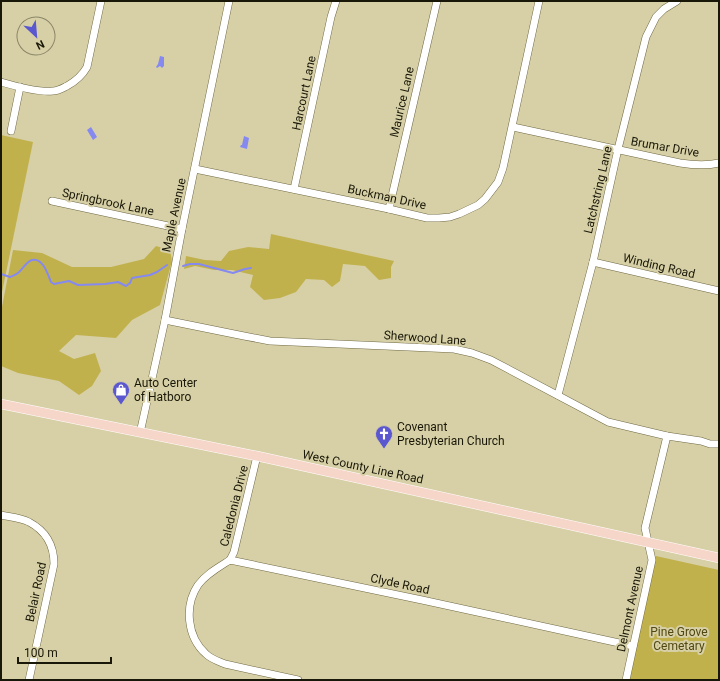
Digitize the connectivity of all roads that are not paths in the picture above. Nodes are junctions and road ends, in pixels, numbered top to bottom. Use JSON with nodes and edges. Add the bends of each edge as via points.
{"nodes":[{"id":1,"x":101,"y":1,"type":"edge"},
{"id":2,"x":229,"y":1,"type":"edge"},
{"id":3,"x":336,"y":1,"type":"edge"},
{"id":4,"x":437,"y":1,"type":"edge"},
{"id":5,"x":540,"y":1,"type":"edge"},
{"id":6,"x":677,"y":1,"type":"edge"},
{"id":7,"x":1,"y":82,"type":"edge"},
{"id":8,"x":20,"y":87,"type":"junction"},
{"id":9,"x":513,"y":127,"type":"junction"},
{"id":10,"x":11,"y":131,"type":"dead end"},
{"id":11,"x":618,"y":149,"type":"junction"},
{"id":12,"x":719,"y":163,"type":"edge"},
{"id":13,"x":195,"y":169,"type":"junction"},
{"id":14,"x":294,"y":189,"type":"junction"},
{"id":15,"x":52,"y":201,"type":"dead end"},
{"id":16,"x":389,"y":209,"type":"junction"},
{"id":17,"x":182,"y":229,"type":"junction"},
{"id":18,"x":593,"y":262,"type":"junction"},
{"id":19,"x":719,"y":291,"type":"edge"},
{"id":20,"x":165,"y":320,"type":"junction"},
{"id":21,"x":558,"y":395,"type":"junction"},
{"id":22,"x":1,"y":404,"type":"edge"},
{"id":23,"x":140,"y":433,"type":"junction"},
{"id":24,"x":667,"y":436,"type":"junction"},
{"id":25,"x":719,"y":444,"type":"edge"},
{"id":26,"x":257,"y":456,"type":"junction"},
{"id":27,"x":1,"y":515,"type":"edge"},
{"id":28,"x":648,"y":542,"type":"junction"},
{"id":29,"x":719,"y":558,"type":"edge"},
{"id":30,"x":230,"y":560,"type":"junction"},
{"id":31,"x":633,"y":646,"type":"junction"},
{"id":32,"x":29,"y":680,"type":"edge"},
{"id":33,"x":298,"y":680,"type":"edge"},
{"id":34,"x":626,"y":680,"type":"edge"}],
"edges":[{"from":1,"to":8,"type":"street","via":[[84,74],[53,91]]},
{"from":2,"to":13,"type":"street","name":"Maple Avenue"},
{"from":3,"to":14,"type":"street","name":"Harcourt Lane"},
{"from":4,"to":16,"type":"street","name":"Maurice Lane"},
{"from":5,"to":9,"type":"street","name":"Buckman Drive"},
{"from":6,"to":11,"type":"street","name":"Latchstring Lane","via":[[656,17],[646,37]]},
{"from":7,"to":8,"type":"street"},
{"from":8,"to":10,"type":"street"},
{"from":9,"to":11,"type":"street","name":"Brumar Drive"},
{"from":9,"to":16,"type":"street","name":"Buckman Drive","via":[[498,182],[478,205],[450,217],[439,218],[427,218]]},
{"from":11,"to":12,"type":"street","name":"Brumar Drive","via":[[680,163]]},
{"from":11,"to":18,"type":"street","name":"Latchstring Lane"},
{"from":13,"to":14,"type":"street","name":"Buckman Drive"},
{"from":13,"to":17,"type":"street","name":"Maple Avenue"},
{"from":14,"to":16,"type":"street","name":"Buckman Drive"},
{"from":15,"to":17,"type":"street","name":"Springbrook Lane"},
{"from":17,"to":20,"type":"street","name":"Maple Avenue"},
{"from":18,"to":19,"type":"street","name":"Winding Road"},
{"from":18,"to":21,"type":"street","name":"Latchstring Lane"},
{"from":20,"to":21,"type":"street","name":"Sherwood Lane","via":[[270,341],[454,349],[491,360]]},
{"from":20,"to":23,"type":"street","name":"Maple Avenue"},
{"from":21,"to":24,"type":"street","name":"Sherwood Lane","via":[[608,422]]},
{"from":22,"to":23,"type":"main road","name":"West County Line Road"},
{"from":23,"to":26,"type":"main road","name":"West County Line Road"},
{"from":24,"to":25,"type":"street"},
{"from":24,"to":28,"type":"street","via":[[645,528]]},
{"from":26,"to":28,"type":"main road","name":"West County Line Road"},
{"from":26,"to":30,"type":"street","name":"Caledonia Drive"},
{"from":27,"to":32,"type":"street","name":"Belair Road","via":[[21,519],[37,527],[51,543],[54,556]]},
{"from":28,"to":29,"type":"main road","name":"West County Line Road"},
{"from":28,"to":31,"type":"street","name":"Delmont Avenue","via":[[652,560]]},
{"from":30,"to":31,"type":"street","name":"Clyde Road"},
{"from":30,"to":33,"type":"street","via":[[198,585],[190,611],[194,637],[210,657],[225,664]]},
{"from":31,"to":34,"type":"street","name":"Delmont Avenue"}]}
